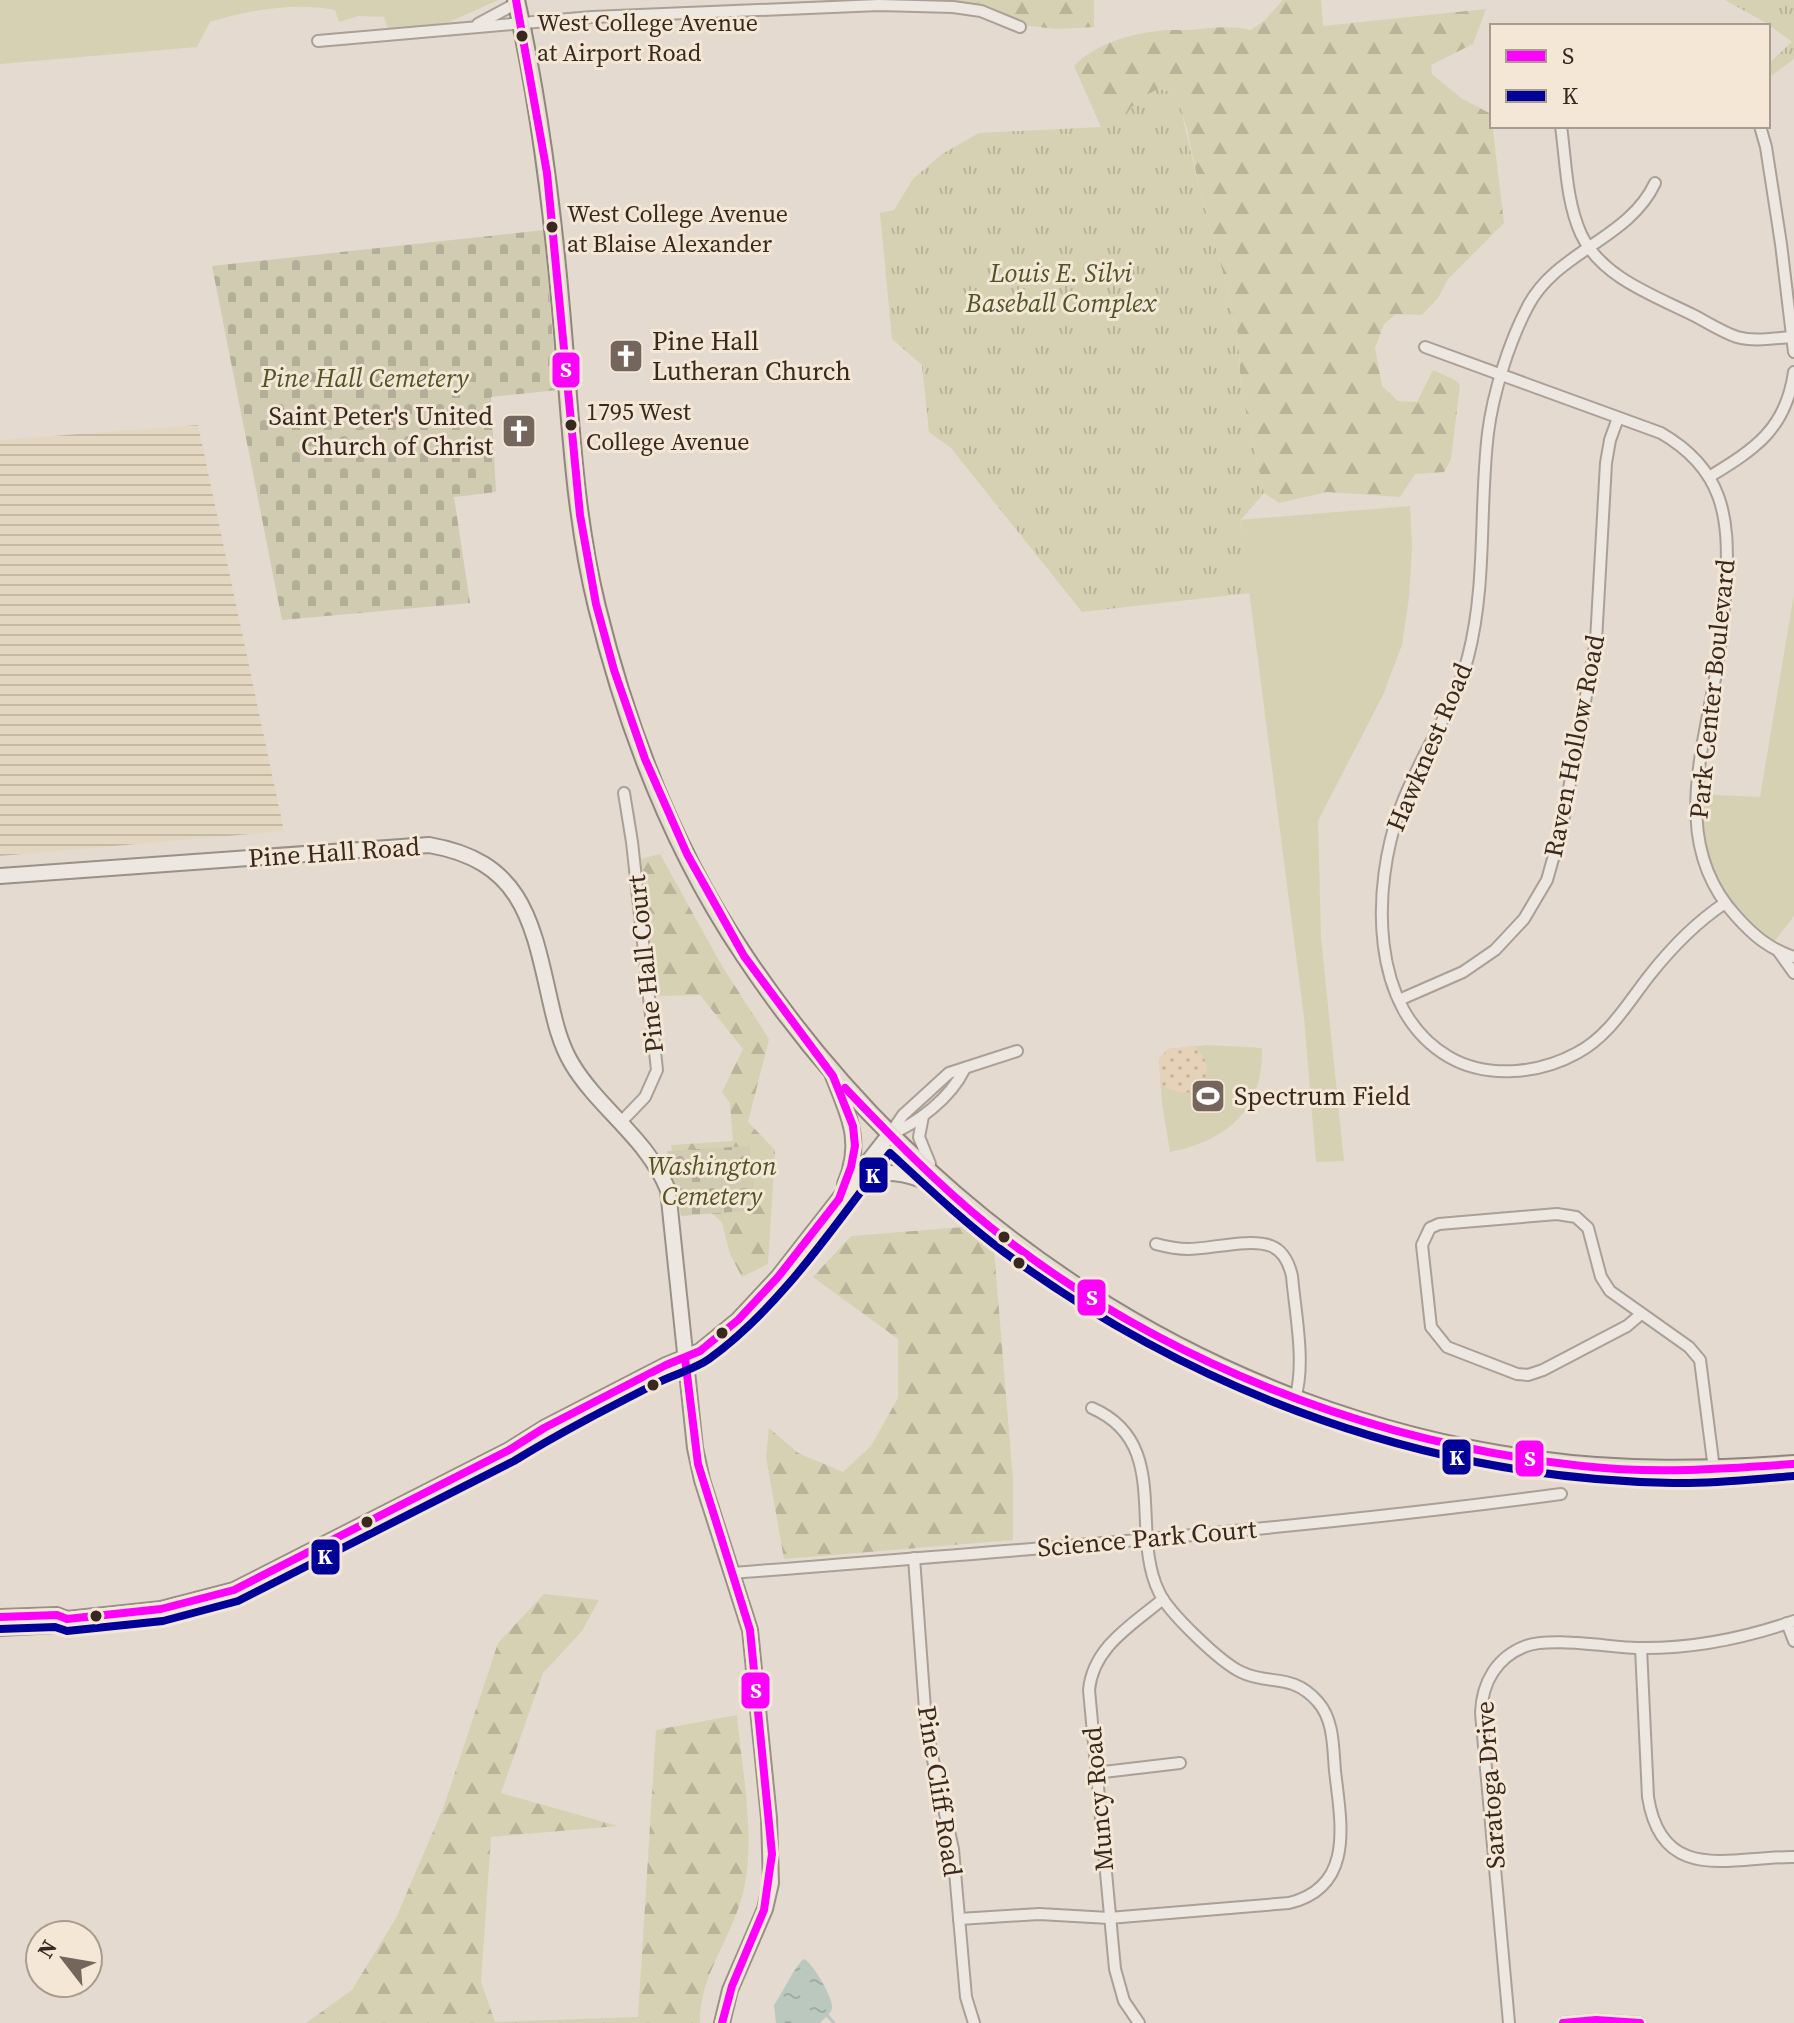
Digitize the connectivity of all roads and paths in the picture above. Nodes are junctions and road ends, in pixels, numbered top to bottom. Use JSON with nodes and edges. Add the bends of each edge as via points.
{"nodes":[{"id":1,"x":516,"y":1,"type":"edge"},
{"id":2,"x":521,"y":23,"type":"junction"},
{"id":3,"x":476,"y":25,"type":"junction"},
{"id":4,"x":1020,"y":27,"type":"dead end"},
{"id":5,"x":318,"y":41,"type":"dead end"},
{"id":6,"x":1561,"y":128,"type":"edge"},
{"id":7,"x":1761,"y":128,"type":"edge"},
{"id":8,"x":1655,"y":183,"type":"dead end"},
{"id":9,"x":1588,"y":247,"type":"junction"},
{"id":10,"x":1792,"y":337,"type":"junction"},
{"id":11,"x":1425,"y":347,"type":"dead end"},
{"id":12,"x":1794,"y":352,"type":"edge"},
{"id":13,"x":1794,"y":372,"type":"edge"},
{"id":14,"x":1502,"y":375,"type":"junction"},
{"id":15,"x":1618,"y":418,"type":"junction"},
{"id":16,"x":1709,"y":477,"type":"junction"},
{"id":17,"x":624,"y":793,"type":"dead end"},
{"id":18,"x":0,"y":876,"type":"edge"},
{"id":19,"x":1725,"y":903,"type":"junction"},
{"id":20,"x":1779,"y":952,"type":"junction"},
{"id":21,"x":1794,"y":957,"type":"edge"},
{"id":22,"x":1794,"y":973,"type":"edge"},
{"id":23,"x":1399,"y":1000,"type":"junction"},
{"id":24,"x":1017,"y":1051,"type":"dead end"},
{"id":25,"x":964,"y":1070,"type":"junction"},
{"id":26,"x":833,"y":1076,"type":"junction"},
{"id":27,"x":925,"y":1112,"type":"junction"},
{"id":28,"x":621,"y":1122,"type":"junction"},
{"id":29,"x":889,"y":1135,"type":"junction"},
{"id":30,"x":948,"y":1189,"type":"junction"},
{"id":31,"x":839,"y":1199,"type":"junction"},
{"id":32,"x":1156,"y":1244,"type":"dead end"},
{"id":33,"x":1640,"y":1315,"type":"junction"},
{"id":34,"x":685,"y":1358,"type":"junction"},
{"id":35,"x":1295,"y":1398,"type":"junction"},
{"id":36,"x":1092,"y":1408,"type":"dead end"},
{"id":37,"x":1794,"y":1464,"type":"edge"},
{"id":38,"x":1714,"y":1469,"type":"junction"},
{"id":39,"x":1561,"y":1494,"type":"dead end"},
{"id":40,"x":1147,"y":1539,"type":"junction"},
{"id":41,"x":914,"y":1558,"type":"junction"},
{"id":42,"x":732,"y":1573,"type":"junction"},
{"id":43,"x":1163,"y":1599,"type":"junction"},
{"id":44,"x":0,"y":1617,"type":"edge"},
{"id":45,"x":67,"y":1619,"type":"junction"},
{"id":46,"x":1791,"y":1622,"type":"edge"},
{"id":47,"x":0,"y":1628,"type":"edge"},
{"id":48,"x":1794,"y":1641,"type":"edge"},
{"id":49,"x":1641,"y":1648,"type":"junction"},
{"id":50,"x":1180,"y":1763,"type":"dead end"},
{"id":51,"x":1095,"y":1773,"type":"junction"},
{"id":52,"x":1794,"y":1857,"type":"edge"},
{"id":53,"x":1109,"y":1918,"type":"junction"},
{"id":54,"x":959,"y":1919,"type":"junction"},
{"id":55,"x":722,"y":2023,"type":"edge"},
{"id":56,"x":974,"y":2023,"type":"edge"},
{"id":57,"x":1139,"y":2023,"type":"edge"},
{"id":58,"x":1509,"y":2023,"type":"edge"},
{"id":59,"x":1563,"y":2023,"type":"edge"},
{"id":60,"x":1640,"y":2023,"type":"edge"}],
"edges":[{"from":1,"to":2,"type":"main road"},
{"from":1,"to":3,"type":"street"},
{"from":2,"to":3,"type":"street"},
{"from":2,"to":4,"type":"street","via":[[879,5],[981,11]]},
{"from":2,"to":26,"type":"main road","via":[[549,186],[580,515],[614,670],[658,793],[715,907],[744,956]]},
{"from":3,"to":5,"type":"street"},
{"from":6,"to":9,"type":"street","via":[[1571,202]]},
{"from":7,"to":10,"type":"street"},
{"from":8,"to":9,"type":"street","name":"Hawknest Road","via":[[1639,209]]},
{"from":9,"to":10,"type":"street","via":[[1623,279],[1727,333],[1752,339]]},
{"from":9,"to":14,"type":"street","name":"Hawknest Road","via":[[1535,295]]},
{"from":10,"to":12,"type":"street"},
{"from":11,"to":14,"type":"street","name":"Park Center Boulevard"},
{"from":13,"to":16,"type":"street","via":[[1788,400],[1772,430],[1750,452]]},
{"from":14,"to":15,"type":"street","name":"Park Center Boulevard"},
{"from":14,"to":23,"type":"street","name":"Hawknest Road","via":[[1488,432],[1479,589],[1470,648],[1452,703],[1401,806],[1387,859],[1383,925]]},
{"from":15,"to":16,"type":"street","name":"Park Center Boulevard","via":[[1680,444]]},
{"from":15,"to":23,"type":"street","name":"Raven Hollow Road","via":[[1607,453],[1596,641],[1562,827],[1547,880],[1524,919],[1495,950],[1463,972]]},
{"from":16,"to":19,"type":"street","name":"Park Center Boulevard","via":[[1723,505],[1728,538],[1721,643],[1697,778],[1695,822],[1704,858]]},
{"from":17,"to":28,"type":"street","name":"Pine Hall Court","via":[[657,1070],[645,1097]]},
{"from":18,"to":28,"type":"street","name":"Pine Hall Road","via":[[416,844],[467,855],[501,878],[523,905],[563,1047],[578,1073]]},
{"from":19,"to":20,"type":"street","name":"Park Center Boulevard","via":[[1753,934]]},
{"from":19,"to":23,"type":"street","name":"Hawknest Road","via":[[1677,943],[1604,1033],[1552,1064],[1505,1071],[1466,1065],[1428,1042]]},
{"from":20,"to":21,"type":"street","name":"Park Center Boulevard"},
{"from":20,"to":22,"type":"street","name":"Park Center Boulevard"},
{"from":24,"to":25,"type":"street"},
{"from":25,"to":27,"type":"street"},
{"from":25,"to":29,"type":"street","via":[[949,1073]]},
{"from":26,"to":29,"type":"main road"},
{"from":26,"to":31,"type":"street","via":[[854,1135],[851,1167]]},
{"from":27,"to":29,"type":"street","via":[[913,1125]]},
{"from":27,"to":30,"type":"street","via":[[921,1146]]},
{"from":28,"to":34,"type":"street","name":"Pine Hall Road","via":[[651,1158],[668,1190]]},
{"from":29,"to":30,"type":"main road"},
{"from":29,"to":31,"type":"street"},
{"from":30,"to":31,"type":"street","via":[[907,1173],[883,1172],[860,1181]]},
{"from":30,"to":35,"type":"main road","via":[[1031,1257],[1145,1330]]},
{"from":31,"to":34,"type":"street","via":[[752,1306]]},
{"from":32,"to":35,"type":"street","via":[[1186,1249],[1260,1243],[1282,1253],[1292,1276],[1299,1362]]},
{"from":33,"to":33,"type":"street","via":[[1605,1286],[1588,1228],[1576,1217],[1439,1224],[1423,1240],[1427,1309],[1435,1334],[1453,1350],[1517,1374],[1543,1370]]},
{"from":33,"to":38,"type":"street","via":[[1700,1360]]},
{"from":34,"to":42,"type":"street","name":"Pine Hall Road","via":[[698,1464]]},
{"from":34,"to":45,"type":"street","via":[[234,1590],[161,1609]]},
{"from":35,"to":38,"type":"main road","via":[[1400,1431],[1508,1455],[1579,1465]]},
{"from":36,"to":40,"type":"street","via":[[1119,1427],[1139,1457]]},
{"from":37,"to":38,"type":"main road"},
{"from":39,"to":40,"type":"street","name":"Science Park Court"},
{"from":40,"to":41,"type":"street","name":"Science Park Court"},
{"from":40,"to":43,"type":"street"},
{"from":41,"to":42,"type":"street","name":"Science Park Court"},
{"from":41,"to":54,"type":"street","name":"Pine Cliff Road","via":[[925,1709],[953,1849]]},
{"from":42,"to":55,"type":"street","name":"Pine Hall Road","via":[[750,1630],[772,1854],[765,1909],[730,1990]]},
{"from":43,"to":51,"type":"street","name":"Muncy Road","via":[[1110,1644],[1093,1668],[1089,1699]]},
{"from":43,"to":53,"type":"street","via":[[1241,1672],[1295,1684],[1318,1701],[1331,1730],[1340,1854],[1321,1887],[1301,1900]]},
{"from":44,"to":45,"type":"street"},
{"from":45,"to":47,"type":"street","via":[[56,1625]]},
{"from":46,"to":48,"type":"street"},
{"from":46,"to":49,"type":"street","name":"Saratoga Drive","via":[[1722,1639]]},
{"from":49,"to":52,"type":"street","via":[[1648,1797],[1660,1831],[1679,1850],[1705,1862]]},
{"from":49,"to":58,"type":"street","name":"Saratoga Drive","via":[[1530,1645],[1501,1662],[1485,1688],[1481,1713]]},
{"from":50,"to":51,"type":"street"},
{"from":51,"to":53,"type":"street","name":"Muncy Road"},
{"from":53,"to":54,"type":"street","via":[[1039,1914]]},
{"from":53,"to":57,"type":"street","name":"Muncy Road","via":[[1119,1990]]},
{"from":54,"to":56,"type":"street","name":"Pine Cliff Road","via":[[966,1997]]},
{"from":59,"to":60,"type":"street"}]}
